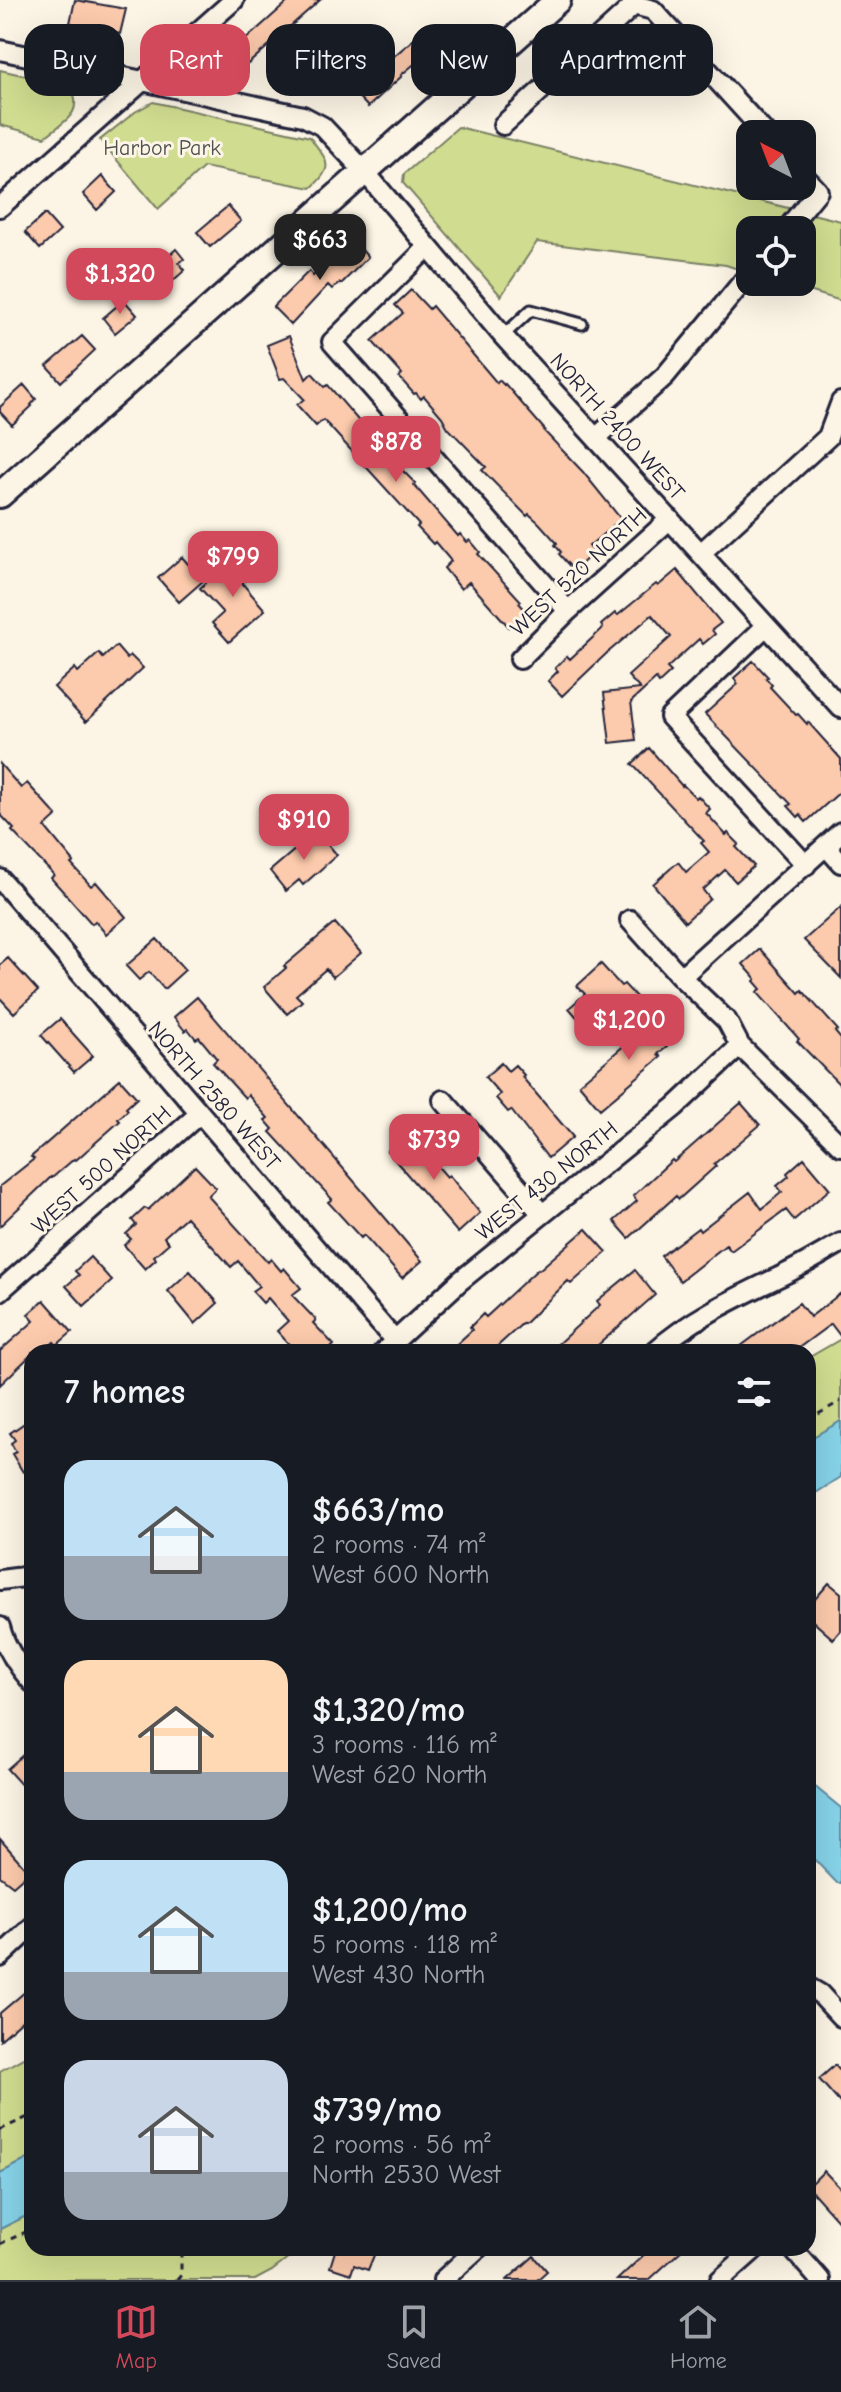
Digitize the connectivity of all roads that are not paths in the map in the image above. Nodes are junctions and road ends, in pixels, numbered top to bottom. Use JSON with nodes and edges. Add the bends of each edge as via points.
{"nodes":[{"id":1,"x":234,"y":0,"type":"edge"},
{"id":2,"x":558,"y":0,"type":"edge"},
{"id":3,"x":534,"y":21,"type":"junction"},
{"id":4,"x":207,"y":24,"type":"edge"},
{"id":5,"x":537,"y":24,"type":"edge"},
{"id":6,"x":613,"y":24,"type":"edge"},
{"id":7,"x":666,"y":24,"type":"edge"},
{"id":8,"x":0,"y":50,"type":"edge"},
{"id":9,"x":713,"y":76,"type":"edge"},
{"id":10,"x":140,"y":81,"type":"edge"},
{"id":11,"x":140,"y":83,"type":"edge"},
{"id":12,"x":208,"y":96,"type":"edge"},
{"id":13,"x":535,"y":96,"type":"edge"},
{"id":14,"x":753,"y":120,"type":"edge"},
{"id":15,"x":503,"y":125,"type":"dead end"},
{"id":16,"x":365,"y":172,"type":"junction"},
{"id":17,"x":811,"y":200,"type":"edge"},
{"id":18,"x":0,"y":207,"type":"edge"},
{"id":19,"x":797,"y":216,"type":"edge"},
{"id":20,"x":428,"y":247,"type":"junction"},
{"id":21,"x":736,"y":290,"type":"edge"},
{"id":22,"x":582,"y":324,"type":"dead end"},
{"id":23,"x":503,"y":336,"type":"junction"},
{"id":24,"x":841,"y":402,"type":"edge"},
{"id":25,"x":596,"y":438,"type":"junction"},
{"id":26,"x":0,"y":495,"type":"edge"},
{"id":27,"x":670,"y":519,"type":"junction"},
{"id":28,"x":701,"y":553,"type":"junction"},
{"id":29,"x":568,"y":611,"type":"junction"},
{"id":30,"x":766,"y":626,"type":"junction"},
{"id":31,"x":520,"y":659,"type":"dead end"},
{"id":32,"x":841,"y":678,"type":"edge"},
{"id":33,"x":826,"y":692,"type":"junction"},
{"id":34,"x":841,"y":708,"type":"edge"},
{"id":35,"x":841,"y":832,"type":"edge"},
{"id":36,"x":826,"y":846,"type":"junction"},
{"id":37,"x":841,"y":863,"type":"edge"},
{"id":38,"x":806,"y":865,"type":"junction"},
{"id":39,"x":0,"y":879,"type":"edge"},
{"id":40,"x":630,"y":920,"type":"dead end"},
{"id":41,"x":681,"y":977,"type":"junction"},
{"id":42,"x":740,"y":1046,"type":"junction"},
{"id":43,"x":443,"y":1100,"type":"dead end"},
{"id":44,"x":199,"y":1114,"type":"junction"},
{"id":45,"x":841,"y":1146,"type":"edge"},
{"id":46,"x":542,"y":1214,"type":"junction"},
{"id":47,"x":841,"y":1243,"type":"edge"},
{"id":48,"x":0,"y":1291,"type":"edge"},
{"id":49,"x":387,"y":1344,"type":"edge"},
{"id":50,"x":392,"y":1344,"type":"edge"},
{"id":51,"x":663,"y":1344,"type":"edge"},
{"id":52,"x":24,"y":1576,"type":"edge"},
{"id":53,"x":0,"y":1580,"type":"edge"},
{"id":54,"x":0,"y":1627,"type":"edge"},
{"id":55,"x":24,"y":1672,"type":"edge"},
{"id":56,"x":24,"y":1933,"type":"edge"},
{"id":57,"x":2,"y":1949,"type":"edge"},
{"id":58,"x":816,"y":1992,"type":"edge"},
{"id":59,"x":841,"y":2017,"type":"edge"},
{"id":60,"x":469,"y":2256,"type":"edge"},
{"id":61,"x":747,"y":2256,"type":"edge"},
{"id":62,"x":799,"y":2256,"type":"edge"},
{"id":63,"x":443,"y":2280,"type":"edge"},
{"id":64,"x":720,"y":2280,"type":"edge"},
{"id":65,"x":820,"y":2280,"type":"edge"}],
"edges":[{"from":1,"to":4,"type":"street"},
{"from":2,"to":3,"type":"street"},
{"from":3,"to":5,"type":"street"},
{"from":3,"to":16,"type":"street"},
{"from":6,"to":7,"type":"street","via":[[634,5],[653,10]]},
{"from":8,"to":10,"type":"street","name":"NORTH 2400 WEST"},
{"from":9,"to":14,"type":"street"},
{"from":11,"to":18,"type":"street"},
{"from":12,"to":16,"type":"street","name":"NORTH 2400 WEST","via":[[313,120]]},
{"from":13,"to":15,"type":"street"},
{"from":16,"to":20,"type":"street","name":"NORTH 2400 WEST"},
{"from":16,"to":26,"type":"street"},
{"from":17,"to":19,"type":"street"},
{"from":20,"to":23,"type":"street","name":"NORTH 2400 WEST"},
{"from":20,"to":29,"type":"street","via":[[332,342]]},
{"from":21,"to":25,"type":"street","via":[[665,376]]},
{"from":22,"to":23,"type":"lane","via":[[531,310]]},
{"from":23,"to":25,"type":"street","name":"NORTH 2400 WEST"},
{"from":24,"to":28,"type":"street","via":[[828,437]]},
{"from":25,"to":27,"type":"street","name":"NORTH 2400 WEST"},
{"from":27,"to":28,"type":"street","name":"NORTH 2400 WEST"},
{"from":27,"to":29,"type":"street","name":"WEST 520 NORTH"},
{"from":28,"to":30,"type":"street","name":"NORTH 2400 WEST"},
{"from":29,"to":31,"type":"street","name":"WEST 520 NORTH"},
{"from":30,"to":33,"type":"street","name":"NORTH 2400 WEST"},
{"from":30,"to":38,"type":"street","via":[[670,717]]},
{"from":32,"to":33,"type":"street"},
{"from":33,"to":34,"type":"street","name":"NORTH 2400 WEST"},
{"from":35,"to":36,"type":"street"},
{"from":36,"to":37,"type":"street"},
{"from":36,"to":38,"type":"street"},
{"from":38,"to":41,"type":"street"},
{"from":39,"to":44,"type":"street","name":"NORTH 2580 WEST"},
{"from":40,"to":41,"type":"street"},
{"from":41,"to":42,"type":"street","via":[[727,1021]]},
{"from":42,"to":45,"type":"street"},
{"from":42,"to":46,"type":"street","name":"WEST 430 NORTH","via":[[675,1107]]},
{"from":43,"to":46,"type":"street"},
{"from":44,"to":48,"type":"street","name":"WEST 500 NORTH"},
{"from":44,"to":49,"type":"street","name":"NORTH 2580 WEST"},
{"from":46,"to":50,"type":"street","name":"WEST 430 NORTH"},
{"from":47,"to":51,"type":"street","via":[[710,1311]]},
{"from":52,"to":53,"type":"street"},
{"from":54,"to":55,"type":"street"},
{"from":56,"to":57,"type":"street"},
{"from":58,"to":59,"type":"street"},
{"from":60,"to":63,"type":"street"},
{"from":61,"to":64,"type":"street"},
{"from":62,"to":65,"type":"street"}]}
